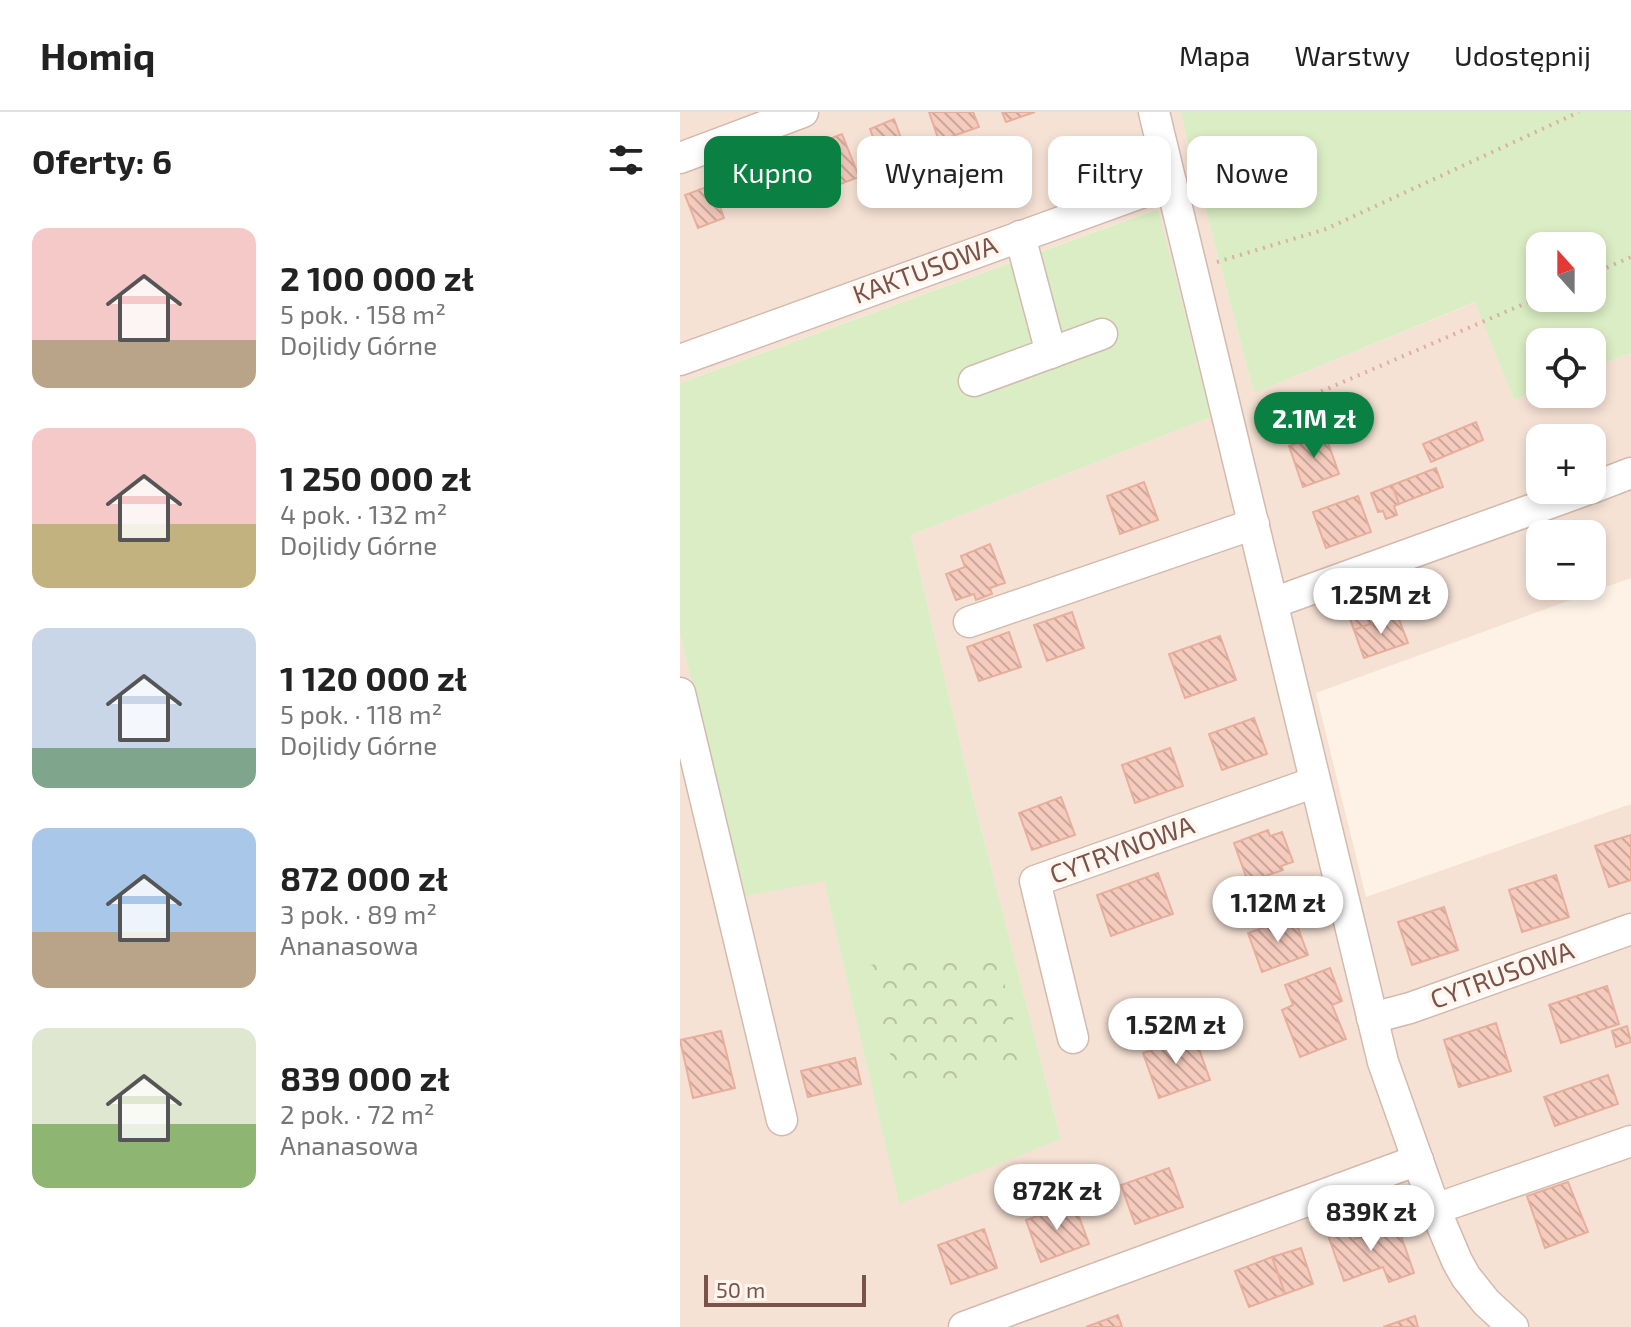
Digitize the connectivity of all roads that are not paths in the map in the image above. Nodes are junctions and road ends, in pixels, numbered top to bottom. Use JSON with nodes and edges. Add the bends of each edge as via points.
{"nodes":[{"id":1,"x":803,"y":112,"type":"edge"},
{"id":2,"x":1154,"y":112,"type":"edge"},
{"id":3,"x":1160,"y":136,"type":"edge"},
{"id":4,"x":680,"y":158,"type":"edge"},
{"id":5,"x":1171,"y":182,"type":"edge"},
{"id":6,"x":1098,"y":208,"type":"edge"},
{"id":7,"x":1020,"y":236,"type":"junction"},
{"id":8,"x":1102,"y":334,"type":"dead end"},
{"id":9,"x":1051,"y":353,"type":"junction"},
{"id":10,"x":680,"y":360,"type":"edge"},
{"id":11,"x":974,"y":381,"type":"dead end"},
{"id":12,"x":1631,"y":473,"type":"edge"},
{"id":13,"x":1606,"y":483,"type":"edge"},
{"id":14,"x":1547,"y":504,"type":"edge"},
{"id":15,"x":1254,"y":524,"type":"junction"},
{"id":16,"x":1273,"y":603,"type":"junction"},
{"id":17,"x":969,"y":622,"type":"dead end"},
{"id":18,"x":680,"y":693,"type":"edge"},
{"id":19,"x":1315,"y":782,"type":"junction"},
{"id":20,"x":1631,"y":929,"type":"edge"},
{"id":21,"x":1372,"y":1018,"type":"junction"},
{"id":22,"x":1073,"y":1038,"type":"dead end"},
{"id":23,"x":782,"y":1120,"type":"dead end"},
{"id":24,"x":1631,"y":1141,"type":"edge"},
{"id":25,"x":1418,"y":1160,"type":"junction"},
{"id":26,"x":1435,"y":1209,"type":"junction"},
{"id":27,"x":964,"y":1327,"type":"edge"},
{"id":28,"x":1513,"y":1327,"type":"edge"}],
"edges":[{"from":1,"to":4,"type":"street"},
{"from":2,"to":3,"type":"street"},
{"from":5,"to":15,"type":"street"},
{"from":6,"to":7,"type":"street","name":"KAKTUSOWA"},
{"from":7,"to":9,"type":"street"},
{"from":7,"to":10,"type":"street","name":"KAKTUSOWA"},
{"from":8,"to":9,"type":"street"},
{"from":9,"to":11,"type":"street"},
{"from":12,"to":13,"type":"street"},
{"from":14,"to":16,"type":"street"},
{"from":15,"to":16,"type":"street"},
{"from":15,"to":17,"type":"street"},
{"from":16,"to":19,"type":"street"},
{"from":18,"to":23,"type":"street"},
{"from":19,"to":21,"type":"street"},
{"from":19,"to":22,"type":"street","name":"CYTRYNOWA","via":[[1035,881]]},
{"from":20,"to":21,"type":"street","name":"CYTRUSOWA"},
{"from":21,"to":25,"type":"street"},
{"from":24,"to":26,"type":"street"},
{"from":25,"to":26,"type":"street"},
{"from":25,"to":27,"type":"street"},
{"from":26,"to":28,"type":"street","via":[[1466,1277]]}]}
